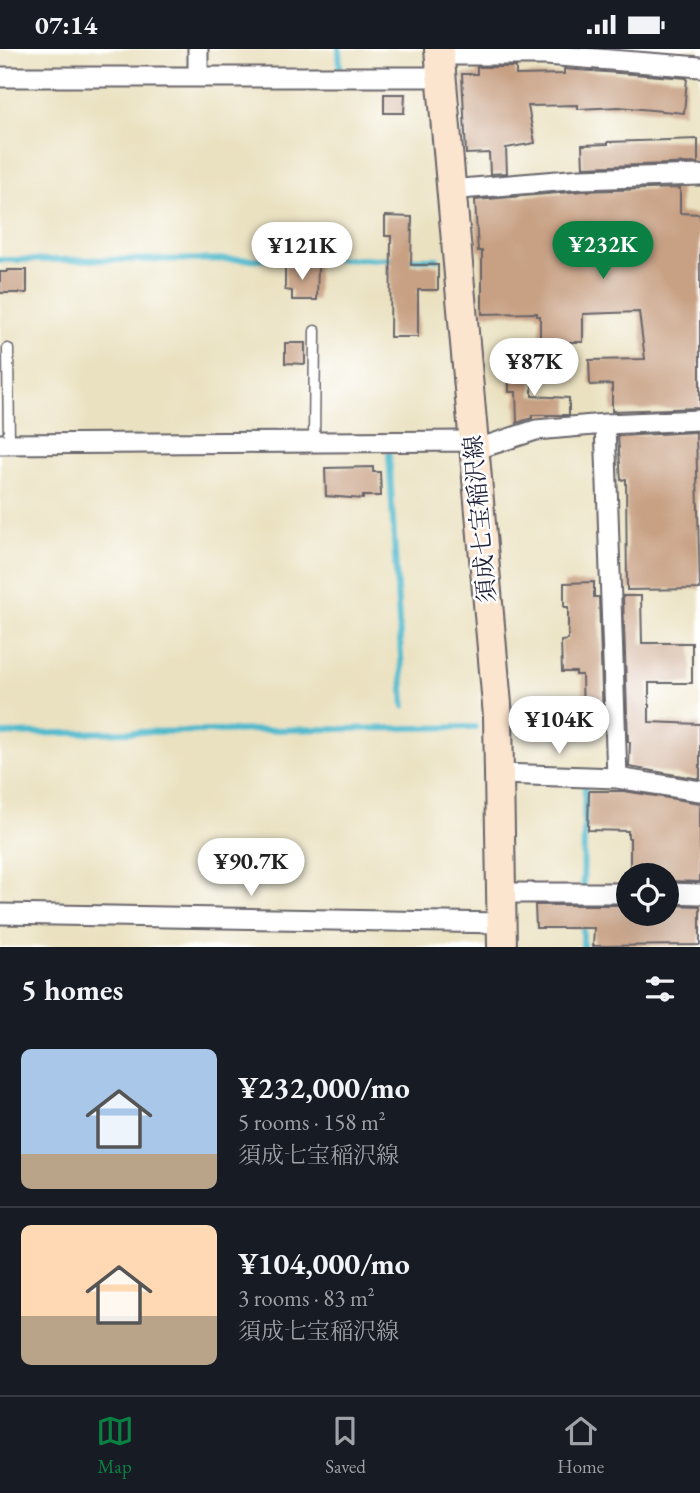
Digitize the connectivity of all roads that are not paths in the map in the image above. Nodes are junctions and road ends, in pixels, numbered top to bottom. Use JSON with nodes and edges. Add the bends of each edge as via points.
{"nodes":[{"id":1,"x":198,"y":49,"type":"edge"},
{"id":2,"x":630,"y":55,"type":"edge"},
{"id":3,"x":439,"y":60,"type":"edge"},
{"id":4,"x":700,"y":67,"type":"edge"},
{"id":5,"x":0,"y":77,"type":"edge"},
{"id":6,"x":198,"y":77,"type":"junction"},
{"id":7,"x":700,"y":175,"type":"edge"},
{"id":8,"x":449,"y":190,"type":"junction"},
{"id":9,"x":315,"y":331,"type":"dead end"},
{"id":10,"x":8,"y":349,"type":"dead end"},
{"id":11,"x":700,"y":420,"type":"edge"},
{"id":12,"x":605,"y":423,"type":"junction"},
{"id":13,"x":314,"y":443,"type":"junction"},
{"id":14,"x":5,"y":444,"type":"edge"},
{"id":15,"x":474,"y":446,"type":"junction"},
{"id":16,"x":501,"y":774,"type":"junction"},
{"id":17,"x":617,"y":778,"type":"junction"},
{"id":18,"x":700,"y":791,"type":"edge"},
{"id":19,"x":502,"y":893,"type":"junction"},
{"id":20,"x":616,"y":893,"type":"edge"},
{"id":21,"x":679,"y":893,"type":"edge"},
{"id":22,"x":700,"y":894,"type":"edge"},
{"id":23,"x":0,"y":914,"type":"edge"},
{"id":24,"x":502,"y":935,"type":"edge"}],
"edges":[{"from":1,"to":6,"type":"street"},
{"from":2,"to":3,"type":"street"},
{"from":2,"to":4,"type":"street"},
{"from":3,"to":6,"type":"street"},
{"from":3,"to":8,"type":"main road","name":"須成七宝稲沢線"},
{"from":5,"to":6,"type":"street"},
{"from":7,"to":8,"type":"street"},
{"from":8,"to":15,"type":"main road","name":"須成七宝稲沢線"},
{"from":9,"to":13,"type":"lane"},
{"from":10,"to":14,"type":"lane"},
{"from":11,"to":12,"type":"street"},
{"from":12,"to":15,"type":"street","via":[[536,430]]},
{"from":12,"to":17,"type":"street"},
{"from":13,"to":14,"type":"street"},
{"from":13,"to":15,"type":"street"},
{"from":15,"to":16,"type":"main road","name":"須成七宝稲沢線"},
{"from":16,"to":17,"type":"street"},
{"from":16,"to":19,"type":"main road","name":"須成七宝稲沢線"},
{"from":17,"to":18,"type":"street"},
{"from":19,"to":20,"type":"street"},
{"from":19,"to":24,"type":"main road","name":"須成七宝稲沢線"},
{"from":21,"to":22,"type":"street"},
{"from":23,"to":24,"type":"street"}]}
